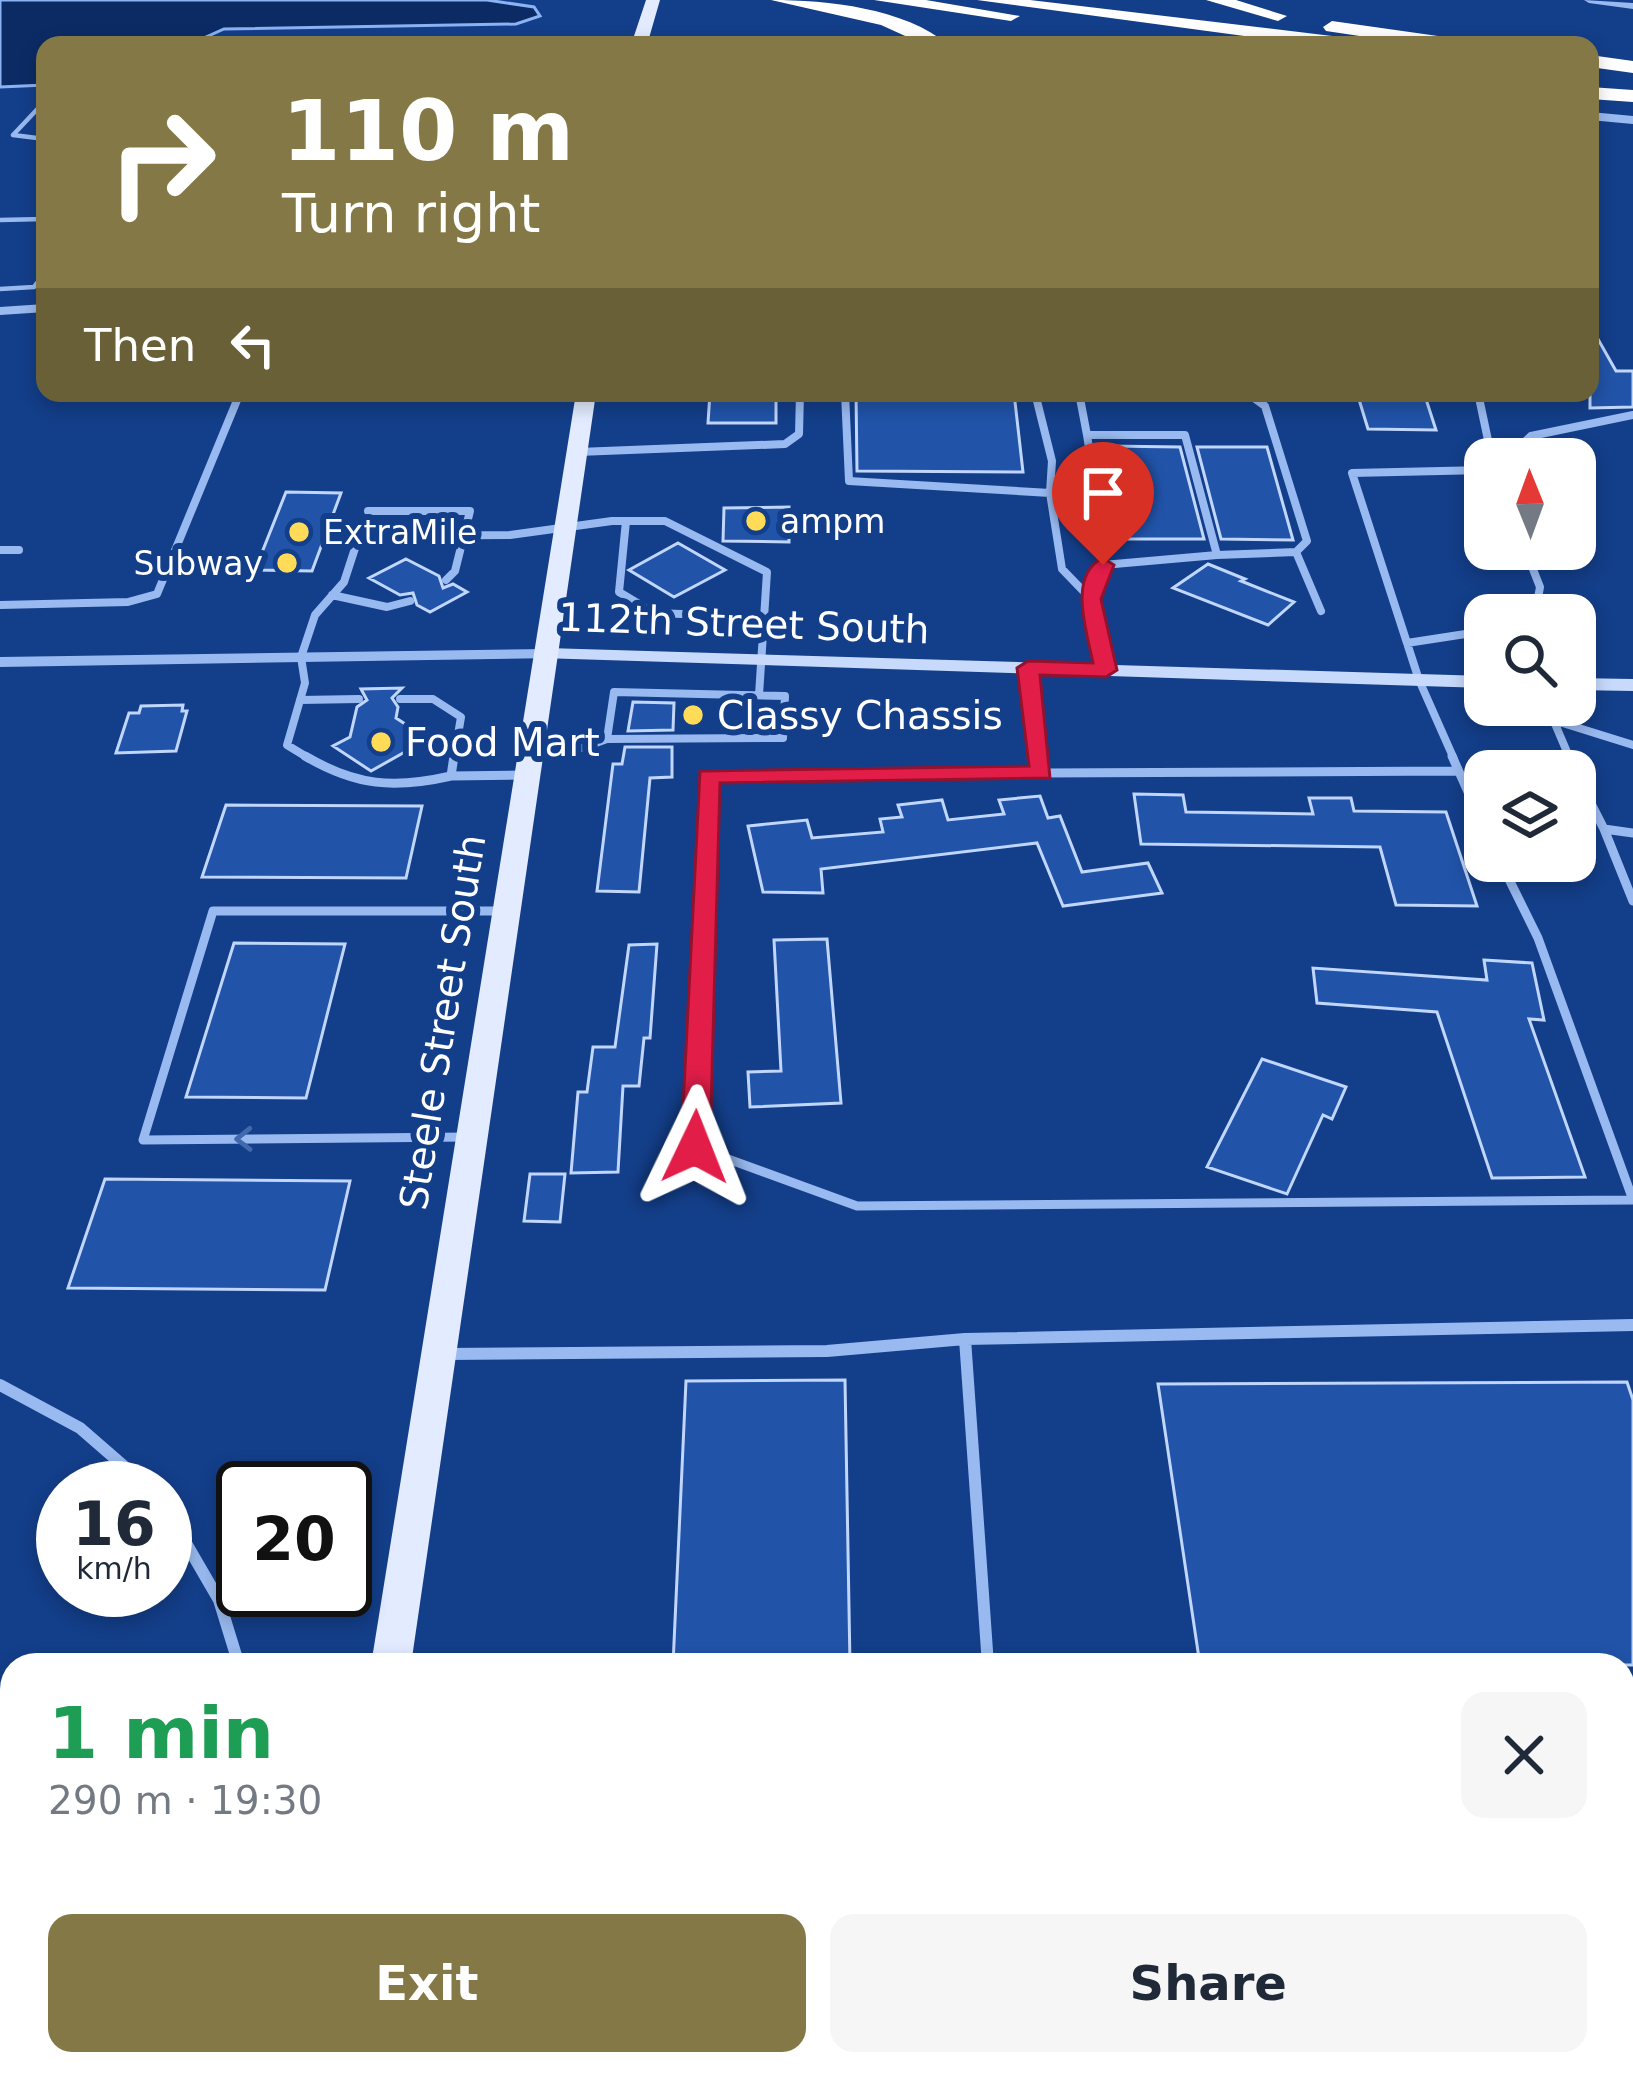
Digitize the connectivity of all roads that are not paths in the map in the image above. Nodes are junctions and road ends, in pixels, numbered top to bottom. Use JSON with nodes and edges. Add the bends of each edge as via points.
{"nodes":[{"id":1,"x":653,"y":0,"type":"edge"},
{"id":2,"x":780,"y":0,"type":"edge"},
{"id":3,"x":883,"y":0,"type":"edge"},
{"id":4,"x":986,"y":0,"type":"edge"},
{"id":5,"x":1215,"y":0,"type":"edge"},
{"id":6,"x":1592,"y":0,"type":"edge"},
{"id":7,"x":1633,"y":6,"type":"edge"},
{"id":8,"x":642,"y":36,"type":"edge"},
{"id":9,"x":921,"y":36,"type":"edge"},
{"id":10,"x":1173,"y":36,"type":"edge"},
{"id":11,"x":1283,"y":36,"type":"edge"},
{"id":12,"x":1398,"y":36,"type":"edge"},
{"id":13,"x":1599,"y":66,"type":"edge"},
{"id":14,"x":1633,"y":70,"type":"edge"},
{"id":15,"x":1599,"y":83,"type":"edge"},
{"id":16,"x":1633,"y":86,"type":"edge"},
{"id":17,"x":1599,"y":94,"type":"edge"},
{"id":18,"x":1633,"y":96,"type":"edge"},
{"id":19,"x":36,"y":111,"type":"edge"},
{"id":20,"x":1599,"y":117,"type":"edge"},
{"id":21,"x":1633,"y":120,"type":"edge"},
{"id":22,"x":36,"y":138,"type":"edge"},
{"id":23,"x":36,"y":219,"type":"edge"},
{"id":24,"x":0,"y":220,"type":"edge"},
{"id":25,"x":36,"y":284,"type":"edge"},
{"id":26,"x":0,"y":289,"type":"edge"},
{"id":27,"x":36,"y":309,"type":"edge"},
{"id":28,"x":0,"y":311,"type":"edge"},
{"id":29,"x":237,"y":402,"type":"edge"},
{"id":30,"x":585,"y":402,"type":"edge"},
{"id":31,"x":800,"y":402,"type":"edge"},
{"id":32,"x":845,"y":402,"type":"edge"},
{"id":33,"x":1036,"y":402,"type":"edge"},
{"id":34,"x":1081,"y":402,"type":"edge"},
{"id":35,"x":1259,"y":402,"type":"edge"},
{"id":36,"x":1480,"y":402,"type":"edge"},
{"id":37,"x":1633,"y":415,"type":"edge"},
{"id":38,"x":1088,"y":435,"type":"junction"},
{"id":39,"x":1488,"y":438,"type":"edge"},
{"id":40,"x":1529,"y":438,"type":"edge"},
{"id":41,"x":578,"y":452,"type":"junction"},
{"id":42,"x":1464,"y":470,"type":"edge"},
{"id":43,"x":1050,"y":493,"type":"junction"},
{"id":44,"x":368,"y":511,"type":"dead end"},
{"id":45,"x":626,"y":521,"type":"junction"},
{"id":46,"x":362,"y":526,"type":"dead end"},
{"id":47,"x":567,"y":527,"type":"junction"},
{"id":48,"x":466,"y":531,"type":"junction"},
{"id":49,"x":0,"y":550,"type":"edge"},
{"id":50,"x":19,"y":550,"type":"dead end"},
{"id":51,"x":1296,"y":552,"type":"junction"},
{"id":52,"x":1217,"y":555,"type":"junction"},
{"id":53,"x":1103,"y":565,"type":"junction"},
{"id":54,"x":446,"y":580,"type":"dead end"},
{"id":55,"x":332,"y":596,"type":"junction"},
{"id":56,"x":1090,"y":599,"type":"junction"},
{"id":57,"x":410,"y":601,"type":"dead end"},
{"id":58,"x":0,"y":605,"type":"edge"},
{"id":59,"x":1321,"y":611,"type":"dead end"},
{"id":60,"x":765,"y":616,"type":"junction"},
{"id":61,"x":1464,"y":634,"type":"edge"},
{"id":62,"x":1407,"y":643,"type":"junction"},
{"id":63,"x":547,"y":654,"type":"junction"},
{"id":64,"x":301,"y":657,"type":"junction"},
{"id":65,"x":762,"y":659,"type":"junction"},
{"id":66,"x":0,"y":662,"type":"edge"},
{"id":67,"x":1028,"y":668,"type":"junction"},
{"id":68,"x":1106,"y":670,"type":"junction"},
{"id":69,"x":1419,"y":680,"type":"junction"},
{"id":70,"x":1464,"y":681,"type":"edge"},
{"id":71,"x":1596,"y":684,"type":"edge"},
{"id":72,"x":1633,"y":685,"type":"edge"},
{"id":73,"x":759,"y":695,"type":"junction"},
{"id":74,"x":359,"y":699,"type":"dead end"},
{"id":75,"x":400,"y":699,"type":"dead end"},
{"id":76,"x":300,"y":700,"type":"junction"},
{"id":77,"x":1572,"y":726,"type":"edge"},
{"id":78,"x":607,"y":739,"type":"junction"},
{"id":79,"x":1633,"y":745,"type":"edge"},
{"id":80,"x":531,"y":749,"type":"junction"},
{"id":81,"x":1456,"y":771,"type":"junction"},
{"id":82,"x":1042,"y":773,"type":"junction"},
{"id":83,"x":451,"y":776,"type":"junction"},
{"id":84,"x":528,"y":776,"type":"junction"},
{"id":85,"x":1464,"y":787,"type":"edge"},
{"id":86,"x":1596,"y":813,"type":"edge"},
{"id":87,"x":1604,"y":829,"type":"junction"},
{"id":88,"x":1633,"y":833,"type":"edge"},
{"id":89,"x":1510,"y":882,"type":"edge"},
{"id":90,"x":1633,"y":901,"type":"edge"},
{"id":91,"x":507,"y":911,"type":"junction"},
{"id":92,"x":472,"y":1137,"type":"junction"},
{"id":93,"x":1633,"y":1325,"type":"edge"},
{"id":94,"x":965,"y":1339,"type":"junction"},
{"id":95,"x":439,"y":1354,"type":"junction"},
{"id":96,"x":0,"y":1385,"type":"edge"},
{"id":97,"x":122,"y":1461,"type":"edge"},
{"id":98,"x":192,"y":1553,"type":"edge"},
{"id":99,"x":235,"y":1653,"type":"edge"},
{"id":100,"x":393,"y":1653,"type":"edge"},
{"id":101,"x":987,"y":1653,"type":"edge"}],
"edges":[{"from":1,"to":8,"type":"main road"},
{"from":2,"to":9,"type":"highway","via":[[886,20]]},
{"from":3,"to":10,"type":"highway"},
{"from":4,"to":11,"type":"highway"},
{"from":5,"to":12,"type":"highway"},
{"from":6,"to":7,"type":"street"},
{"from":13,"to":14,"type":"highway"},
{"from":15,"to":16,"type":"highway"},
{"from":17,"to":18,"type":"highway"},
{"from":19,"to":22,"type":"lane","via":[[13,135]]},
{"from":20,"to":21,"type":"street"},
{"from":23,"to":24,"type":"lane"},
{"from":25,"to":26,"type":"lane"},
{"from":27,"to":28,"type":"street"},
{"from":29,"to":58,"type":"lane","via":[[157,594]]},
{"from":30,"to":41,"type":"main road","name":"Steele Street South"},
{"from":31,"to":41,"type":"lane","via":[[799,434],[785,444]]},
{"from":32,"to":43,"type":"lane","via":[[849,481]]},
{"from":33,"to":43,"type":"lane","via":[[1055,463]]},
{"from":34,"to":38,"type":"lane"},
{"from":35,"to":51,"type":"lane","via":[[1307,541]]},
{"from":36,"to":39,"type":"lane"},
{"from":37,"to":40,"type":"lane"},
{"from":38,"to":52,"type":"lane","via":[[1185,435]]},
{"from":38,"to":53,"type":"lane"},
{"from":41,"to":47,"type":"main road","name":"Steele Street South"},
{"from":42,"to":62,"type":"lane","via":[[1352,472]]},
{"from":43,"to":56,"type":"lane","via":[[1062,569]]},
{"from":44,"to":48,"type":"lane","via":[[470,511]]},
{"from":45,"to":47,"type":"lane"},
{"from":45,"to":60,"type":"lane","via":[[665,521],[767,572]]},
{"from":45,"to":60,"type":"lane","via":[[619,592],[654,613]]},
{"from":46,"to":48,"type":"lane"},
{"from":47,"to":48,"type":"lane"},
{"from":47,"to":63,"type":"main road","name":"Steele Street South"},
{"from":48,"to":54,"type":"lane"},
{"from":48,"to":55,"type":"lane","via":[[359,536]]},
{"from":49,"to":50,"type":"lane"},
{"from":51,"to":52,"type":"lane"},
{"from":51,"to":59,"type":"lane"},
{"from":52,"to":53,"type":"lane"},
{"from":53,"to":56,"type":"lane"},
{"from":55,"to":57,"type":"lane","via":[[387,607]]},
{"from":55,"to":64,"type":"lane","via":[[315,615]]},
{"from":56,"to":68,"type":"lane"},
{"from":60,"to":65,"type":"lane"},
{"from":61,"to":62,"type":"lane"},
{"from":62,"to":69,"type":"lane"},
{"from":63,"to":64,"type":"street","name":"112th Street South"},
{"from":63,"to":65,"type":"main road","name":"112th Street South"},
{"from":63,"to":80,"type":"main road","name":"Steele Street South"},
{"from":64,"to":66,"type":"street","name":"112th Street South"},
{"from":64,"to":76,"type":"lane"},
{"from":65,"to":67,"type":"main road","name":"112th Street South"},
{"from":65,"to":73,"type":"lane"},
{"from":67,"to":68,"type":"main road","name":"112th Street South"},
{"from":67,"to":82,"type":"lane"},
{"from":68,"to":69,"type":"main road","name":"112th Street South"},
{"from":69,"to":70,"type":"main road","name":"112th Street South"},
{"from":69,"to":81,"type":"lane"},
{"from":71,"to":72,"type":"main road"},
{"from":73,"to":78,"type":"lane","via":[[614,692]]},
{"from":73,"to":78,"type":"lane","via":[[785,696],[782,738]]},
{"from":74,"to":76,"type":"lane"},
{"from":75,"to":83,"type":"lane","via":[[433,699],[461,716]]},
{"from":76,"to":83,"type":"lane","via":[[286,746],[352,785],[412,786]]},
{"from":77,"to":79,"type":"lane"},
{"from":78,"to":80,"type":"lane"},
{"from":80,"to":84,"type":"main road","name":"Steele Street South"},
{"from":81,"to":82,"type":"lane"},
{"from":81,"to":85,"type":"lane"},
{"from":82,"to":89,"type":"lane","via":[[708,776],[695,1147],[857,1206],[1633,1200]]},
{"from":83,"to":84,"type":"lane"},
{"from":84,"to":91,"type":"main road","name":"Steele Street South"},
{"from":86,"to":87,"type":"lane"},
{"from":87,"to":88,"type":"lane"},
{"from":87,"to":90,"type":"lane"},
{"from":91,"to":92,"type":"main road","name":"Steele Street South"},
{"from":92,"to":91,"type":"lane","one_way":true,"via":[[143,1140],[212,911]]},
{"from":92,"to":95,"type":"main road","name":"Steele Street South"},
{"from":93,"to":94,"type":"lane"},
{"from":94,"to":95,"type":"lane","via":[[827,1352]]},
{"from":94,"to":101,"type":"lane"},
{"from":95,"to":100,"type":"main road","name":"Steele Street South"},
{"from":96,"to":97,"type":"lane","via":[[67,1415]]},
{"from":98,"to":99,"type":"lane","via":[[219,1600]]}]}
